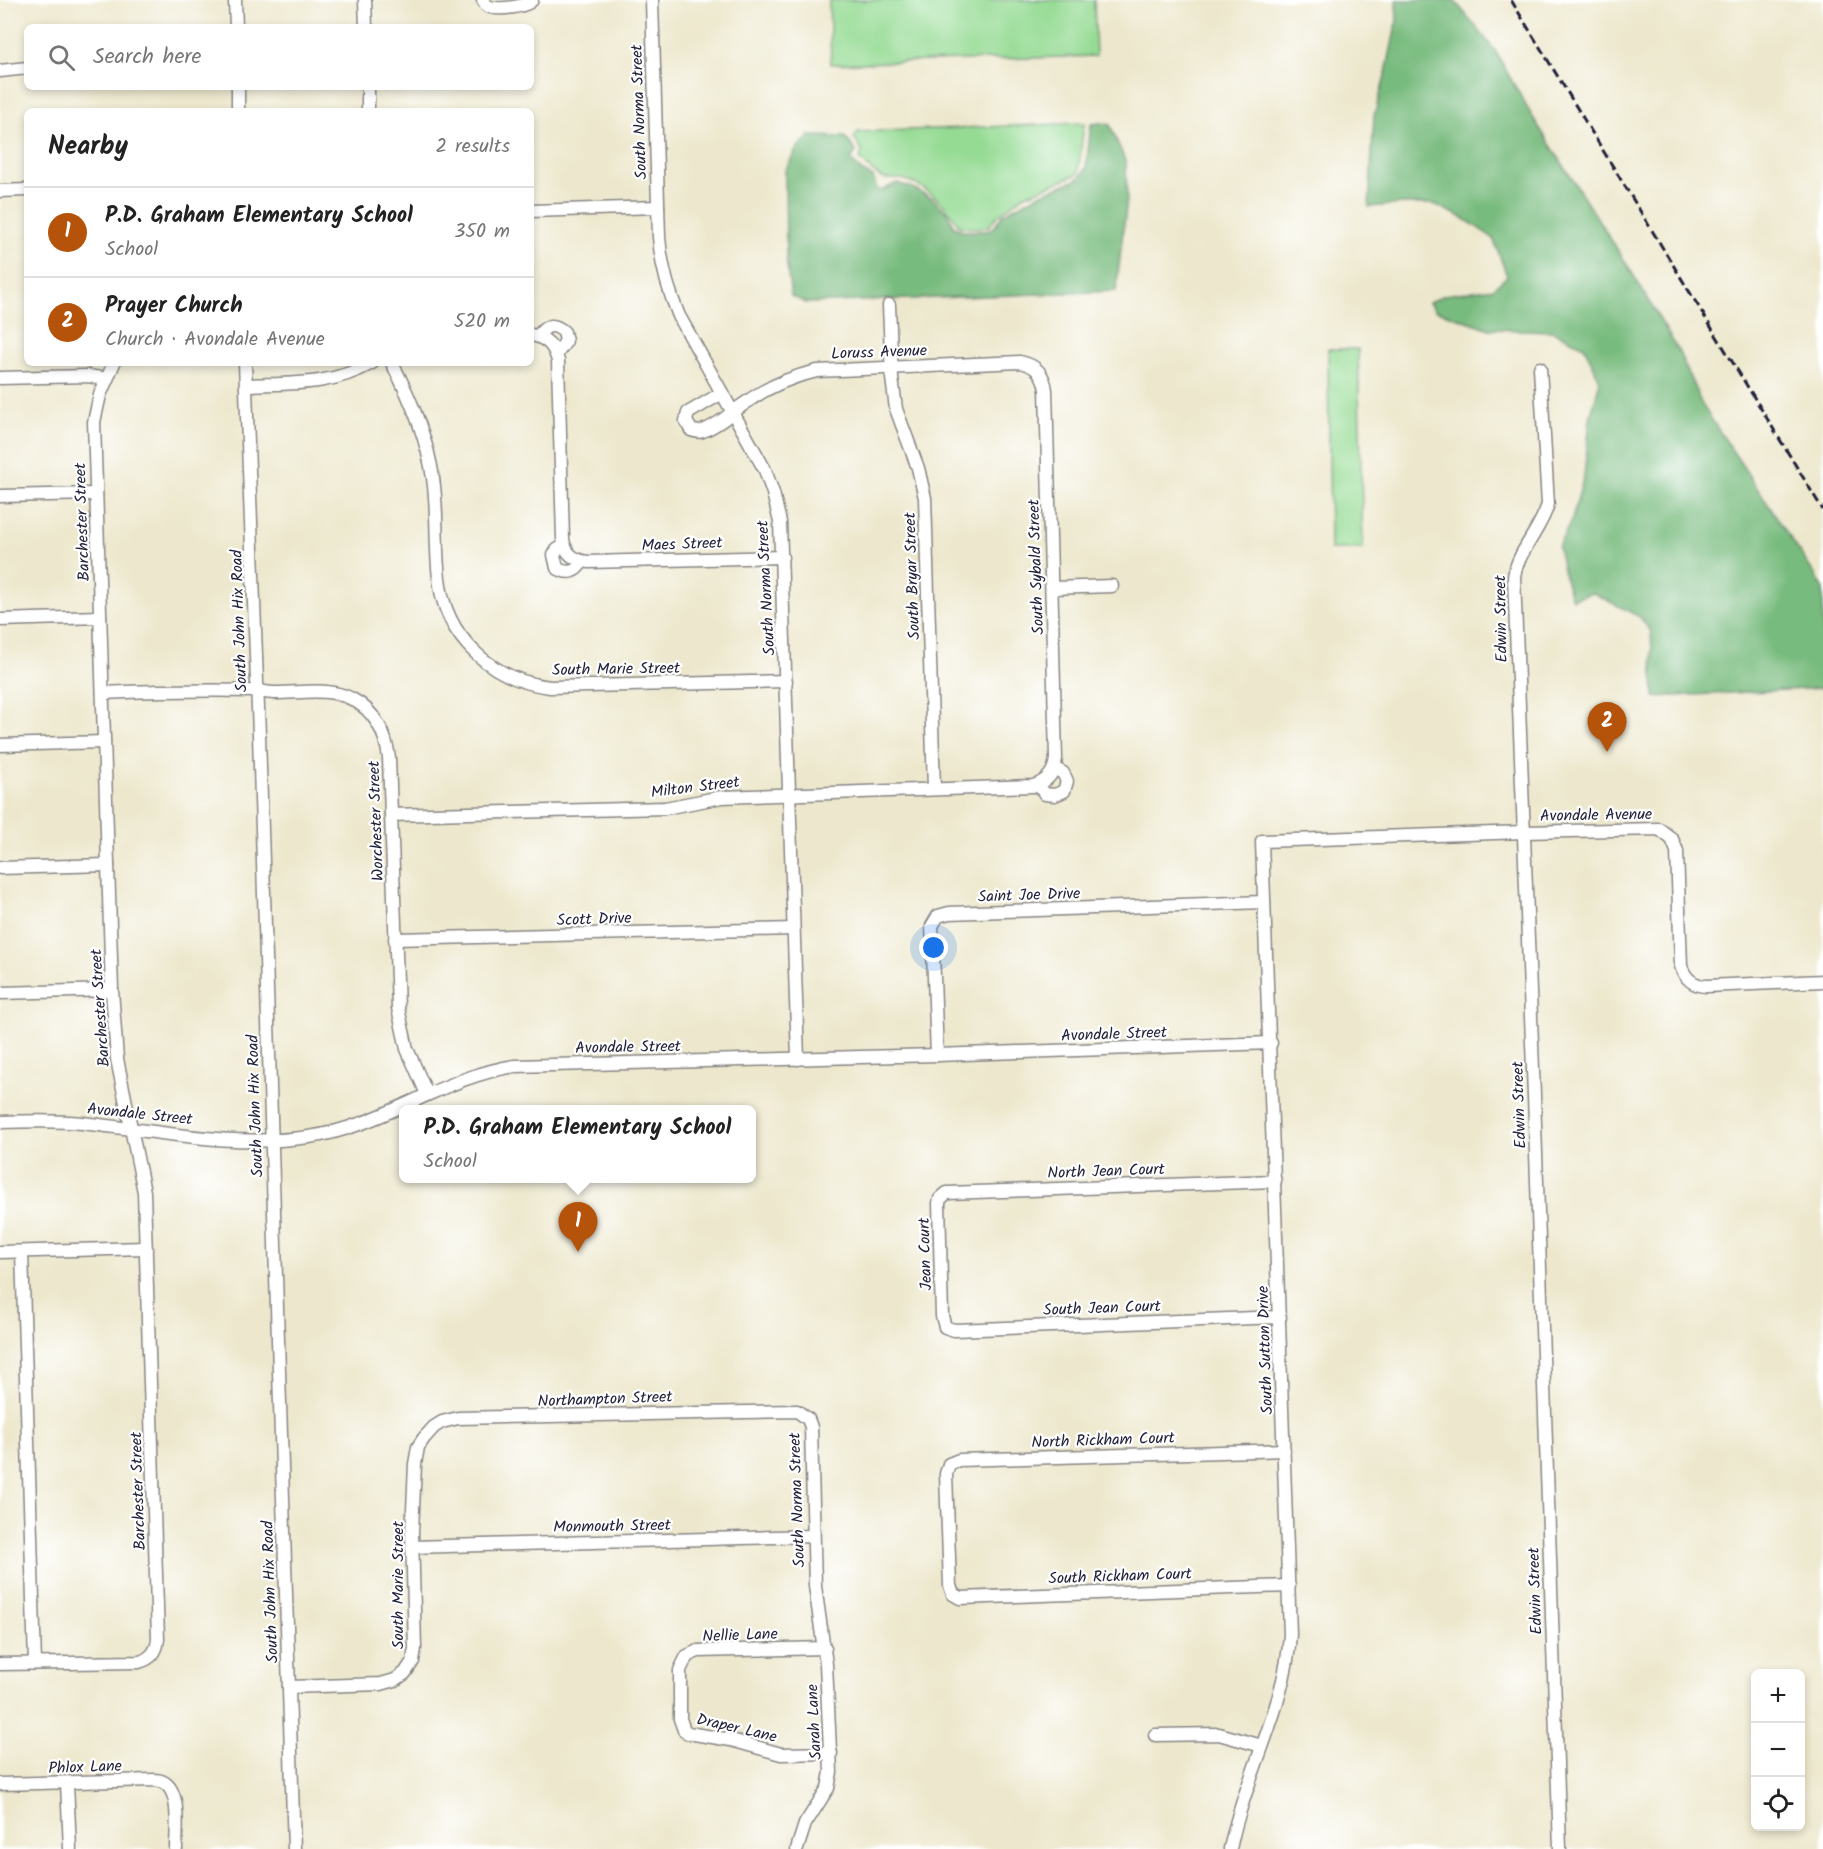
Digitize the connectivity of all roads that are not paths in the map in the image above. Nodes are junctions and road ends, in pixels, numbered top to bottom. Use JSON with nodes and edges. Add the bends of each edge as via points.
{"nodes":[{"id":1,"x":235,"y":0,"type":"edge"},
{"id":2,"x":365,"y":0,"type":"edge"},
{"id":3,"x":483,"y":0,"type":"edge"},
{"id":4,"x":532,"y":0,"type":"edge"},
{"id":5,"x":652,"y":0,"type":"edge"},
{"id":6,"x":236,"y":24,"type":"edge"},
{"id":7,"x":366,"y":24,"type":"edge"},
{"id":8,"x":24,"y":68,"type":"edge"},
{"id":9,"x":0,"y":71,"type":"edge"},
{"id":10,"x":238,"y":90,"type":"edge"},
{"id":11,"x":368,"y":90,"type":"edge"},
{"id":12,"x":238,"y":108,"type":"edge"},
{"id":13,"x":368,"y":108,"type":"edge"},
{"id":14,"x":24,"y":190,"type":"edge"},
{"id":15,"x":0,"y":191,"type":"edge"},
{"id":16,"x":658,"y":207,"type":"junction"},
{"id":17,"x":534,"y":212,"type":"edge"},
{"id":18,"x":889,"y":305,"type":"dead end"},
{"id":19,"x":535,"y":336,"type":"edge"},
{"id":20,"x":556,"y":355,"type":"junction"},
{"id":21,"x":113,"y":366,"type":"edge"},
{"id":22,"x":245,"y":366,"type":"edge"},
{"id":23,"x":367,"y":366,"type":"edge"},
{"id":24,"x":393,"y":366,"type":"edge"},
{"id":25,"x":891,"y":367,"type":"junction"},
{"id":26,"x":1036,"y":368,"type":"joint"},
{"id":27,"x":1540,"y":368,"type":"dead end"},
{"id":28,"x":0,"y":378,"type":"edge"},
{"id":29,"x":107,"y":378,"type":"junction"},
{"id":30,"x":246,"y":385,"type":"junction"},
{"id":31,"x":722,"y":393,"type":"junction"},
{"id":32,"x":733,"y":413,"type":"junction"},
{"id":33,"x":96,"y":494,"type":"junction"},
{"id":34,"x":0,"y":496,"type":"edge"},
{"id":35,"x":564,"y":546,"type":"junction"},
{"id":36,"x":782,"y":557,"type":"junction"},
{"id":37,"x":582,"y":562,"type":"junction"},
{"id":38,"x":1113,"y":586,"type":"dead end"},
{"id":39,"x":1052,"y":588,"type":"junction"},
{"id":40,"x":100,"y":618,"type":"junction"},
{"id":41,"x":0,"y":620,"type":"edge"},
{"id":42,"x":786,"y":681,"type":"junction"},
{"id":43,"x":257,"y":691,"type":"junction"},
{"id":44,"x":103,"y":693,"type":"junction"},
{"id":45,"x":104,"y":742,"type":"junction"},
{"id":46,"x":0,"y":745,"type":"edge"},
{"id":47,"x":1052,"y":773,"type":"junction"},
{"id":48,"x":1038,"y":785,"type":"junction"},
{"id":49,"x":934,"y":789,"type":"junction"},
{"id":50,"x":1064,"y":791,"type":"joint"},
{"id":51,"x":789,"y":794,"type":"junction"},
{"id":52,"x":391,"y":815,"type":"junction"},
{"id":53,"x":1524,"y":832,"type":"junction"},
{"id":54,"x":108,"y":866,"type":"junction"},
{"id":55,"x":0,"y":868,"type":"edge"},
{"id":56,"x":1264,"y":902,"type":"junction"},
{"id":57,"x":793,"y":929,"type":"junction"},
{"id":58,"x":395,"y":939,"type":"junction"},
{"id":59,"x":1823,"y":981,"type":"edge"},
{"id":60,"x":112,"y":990,"type":"junction"},
{"id":61,"x":0,"y":993,"type":"edge"},
{"id":62,"x":1271,"y":1043,"type":"junction"},
{"id":63,"x":937,"y":1055,"type":"junction"},
{"id":64,"x":798,"y":1059,"type":"junction"},
{"id":65,"x":427,"y":1094,"type":"junction"},
{"id":66,"x":399,"y":1105,"type":"edge"},
{"id":67,"x":400,"y":1105,"type":"edge"},
{"id":68,"x":0,"y":1122,"type":"edge"},
{"id":69,"x":132,"y":1129,"type":"junction"},
{"id":70,"x":272,"y":1140,"type":"junction"},
{"id":71,"x":1275,"y":1181,"type":"junction"},
{"id":72,"x":940,"y":1199,"type":"joint"},
{"id":73,"x":146,"y":1248,"type":"junction"},
{"id":74,"x":0,"y":1252,"type":"edge"},
{"id":75,"x":22,"y":1252,"type":"junction"},
{"id":76,"x":942,"y":1307,"type":"joint"},
{"id":77,"x":1280,"y":1317,"type":"junction"},
{"id":78,"x":804,"y":1415,"type":"joint"},
{"id":79,"x":418,"y":1448,"type":"joint"},
{"id":80,"x":1284,"y":1450,"type":"junction"},
{"id":81,"x":813,"y":1536,"type":"junction"},
{"id":82,"x":412,"y":1547,"type":"junction"},
{"id":83,"x":815,"y":1586,"type":"joint"},
{"id":84,"x":1289,"y":1586,"type":"junction"},
{"id":85,"x":953,"y":1594,"type":"joint"},
{"id":86,"x":825,"y":1648,"type":"junction"},
{"id":87,"x":35,"y":1663,"type":"junction"},
{"id":88,"x":0,"y":1664,"type":"edge"},
{"id":89,"x":289,"y":1687,"type":"junction"},
{"id":90,"x":680,"y":1719,"type":"joint"},
{"id":91,"x":1155,"y":1735,"type":"dead end"},
{"id":92,"x":1262,"y":1746,"type":"junction"},
{"id":93,"x":831,"y":1753,"type":"junction"},
{"id":94,"x":68,"y":1783,"type":"junction"},
{"id":95,"x":0,"y":1784,"type":"edge"},
{"id":96,"x":70,"y":1849,"type":"edge"},
{"id":97,"x":177,"y":1849,"type":"edge"},
{"id":98,"x":294,"y":1849,"type":"edge"},
{"id":99,"x":797,"y":1849,"type":"edge"},
{"id":100,"x":1230,"y":1849,"type":"edge"},
{"id":101,"x":1560,"y":1849,"type":"edge"}],
"edges":[{"from":1,"to":6,"type":"street"},
{"from":2,"to":7,"type":"street"},
{"from":3,"to":4,"type":"street","via":[[496,8],[526,6]]},
{"from":5,"to":16,"type":"street","name":"South Norma Street"},
{"from":8,"to":9,"type":"street"},
{"from":10,"to":12,"type":"street"},
{"from":11,"to":13,"type":"street"},
{"from":14,"to":15,"type":"street"},
{"from":16,"to":17,"type":"street"},
{"from":16,"to":31,"type":"street","name":"South Norma Street","via":[[660,253],[667,285],[679,316]]},
{"from":18,"to":25,"type":"street","name":"South Bryar Street"},
{"from":19,"to":20,"type":"street","name":"Maes Street","via":[[548,342]]},
{"from":19,"to":20,"type":"street","name":"Maes Street","via":[[551,325],[564,332],[566,341]]},
{"from":20,"to":35,"type":"street","name":"Maes Street"},
{"from":21,"to":29,"type":"street","name":"Barchester Street"},
{"from":22,"to":30,"type":"street","name":"South John Hix Road"},
{"from":23,"to":30,"type":"street","via":[[331,380]]},
{"from":24,"to":42,"type":"street","name":"South Marie Street","via":[[416,414],[429,458],[444,603],[459,635],[481,659],[512,678],[550,687]]},
{"from":25,"to":26,"type":"street","name":"Loruss Avenue","via":[[1020,362]]},
{"from":25,"to":32,"type":"street","name":"Loruss Avenue","via":[[829,369],[801,375],[769,389]]},
{"from":25,"to":49,"type":"street","name":"South Bryar Street","via":[[896,409],[925,498]]},
{"from":26,"to":39,"type":"street","name":"South Sybald Street","via":[[1046,390]]},
{"from":27,"to":53,"type":"street","name":"Edwin Street","via":[[1548,504],[1514,577]]},
{"from":28,"to":29,"type":"street"},
{"from":29,"to":33,"type":"street","name":"Barchester Street","via":[[94,422]]},
{"from":30,"to":43,"type":"street","name":"South John Hix Road"},
{"from":31,"to":32,"type":"street","name":"South Norma Street"},
{"from":31,"to":32,"type":"street","name":"Loruss Avenue","via":[[690,411],[686,418],[688,426],[704,431]]},
{"from":32,"to":36,"type":"street","name":"South Norma Street","via":[[773,493]]},
{"from":33,"to":34,"type":"street"},
{"from":33,"to":40,"type":"street","name":"Barchester Street"},
{"from":35,"to":37,"type":"street"},
{"from":35,"to":37,"type":"street","name":"Maes Street","via":[[554,555],[557,568],[569,572]]},
{"from":36,"to":37,"type":"street","name":"Maes Street"},
{"from":36,"to":42,"type":"street","name":"South Norma Street"},
{"from":38,"to":39,"type":"street"},
{"from":39,"to":47,"type":"street","name":"South Sybald Street","via":[[1056,758]]},
{"from":40,"to":41,"type":"street"},
{"from":40,"to":44,"type":"street","name":"Barchester Street"},
{"from":42,"to":51,"type":"street","name":"South Norma Street"},
{"from":43,"to":44,"type":"street","name":"Worchester Street"},
{"from":43,"to":52,"type":"street","name":"Worchester Street","via":[[327,691],[362,705],[379,723],[388,746]]},
{"from":43,"to":70,"type":"street","name":"South John Hix Road"},
{"from":44,"to":45,"type":"street","name":"Barchester Street"},
{"from":45,"to":46,"type":"street"},
{"from":45,"to":54,"type":"street","name":"Barchester Street"},
{"from":47,"to":48,"type":"street"},
{"from":47,"to":50,"type":"street","name":"South Sybald Street","via":[[1063,774]]},
{"from":48,"to":49,"type":"street","name":"Milton Street"},
{"from":48,"to":50,"type":"street","name":"Milton Street","via":[[1045,794]]},
{"from":49,"to":51,"type":"street","name":"Milton Street"},
{"from":51,"to":52,"type":"street","name":"Milton Street","via":[[723,797],[665,808]]},
{"from":51,"to":57,"type":"street","name":"South Norma Street"},
{"from":52,"to":58,"type":"street","name":"Worchester Street"},
{"from":53,"to":56,"type":"street","name":"South Sutton Drive","via":[[1262,841]]},
{"from":53,"to":59,"type":"street","name":"Avondale Avenue","via":[[1659,829],[1672,839],[1677,852],[1681,966],[1690,981],[1707,986]]},
{"from":53,"to":101,"type":"street","name":"Edwin Street"},
{"from":54,"to":55,"type":"street"},
{"from":54,"to":60,"type":"street","name":"Barchester Street"},
{"from":56,"to":62,"type":"street","name":"South Sutton Drive"},
{"from":56,"to":63,"type":"street","name":"Saint Joe Drive","via":[[938,916],[932,926]]},
{"from":57,"to":58,"type":"street","name":"Scott Drive"},
{"from":57,"to":64,"type":"street","name":"South Norma Street"},
{"from":58,"to":65,"type":"street","name":"Worchester Street","via":[[400,1022]]},
{"from":60,"to":61,"type":"street"},
{"from":60,"to":69,"type":"street","name":"Barchester Street","via":[[117,1059]]},
{"from":62,"to":63,"type":"street","name":"Avondale Street"},
{"from":62,"to":71,"type":"street","name":"South Sutton Drive"},
{"from":63,"to":64,"type":"street","name":"Avondale Street"},
{"from":64,"to":65,"type":"street","name":"Avondale Street","via":[[515,1066],[478,1073]]},
{"from":65,"to":67,"type":"street","name":"Avondale Street"},
{"from":66,"to":70,"type":"street","name":"Avondale Street","via":[[338,1130]]},
{"from":68,"to":69,"type":"street","name":"Avondale Street","via":[[41,1121]]},
{"from":69,"to":70,"type":"street","name":"Avondale Street"},
{"from":69,"to":73,"type":"street","name":"Barchester Street","via":[[144,1192]]},
{"from":70,"to":89,"type":"street","name":"South John Hix Road"},
{"from":71,"to":72,"type":"street","name":"North Jean Court","via":[[951,1192]]},
{"from":71,"to":77,"type":"street","name":"South Sutton Drive"},
{"from":72,"to":76,"type":"street","name":"Jean Court"},
{"from":73,"to":75,"type":"street"},
{"from":73,"to":87,"type":"street","name":"Barchester Street","via":[[158,1639],[151,1657],[139,1662]]},
{"from":74,"to":75,"type":"street"},
{"from":75,"to":87,"type":"street"},
{"from":76,"to":77,"type":"street","name":"South Jean Court","via":[[945,1327],[954,1330]]},
{"from":77,"to":80,"type":"street","name":"South Sutton Drive"},
{"from":78,"to":79,"type":"street","name":"Northampton Street","via":[[790,1410],[458,1418],[434,1427]]},
{"from":78,"to":81,"type":"street","name":"South Norma Street","via":[[811,1427]]},
{"from":79,"to":82,"type":"street","name":"South Marie Street"},
{"from":80,"to":84,"type":"street","name":"South Sutton Drive"},
{"from":80,"to":85,"type":"street","name":"North Rickham Court","via":[[953,1461],[946,1469]]},
{"from":81,"to":82,"type":"street","name":"Monmouth Street"},
{"from":81,"to":83,"type":"street","name":"South Norma Street"},
{"from":82,"to":89,"type":"street","name":"South Marie Street","via":[[415,1648],[405,1673],[381,1684]]},
{"from":83,"to":86,"type":"street","name":"Sarah Lane"},
{"from":84,"to":85,"type":"street","name":"South Rickham Court","via":[[965,1599]]},
{"from":84,"to":92,"type":"street","name":"South Sutton Drive","via":[[1289,1651]]},
{"from":86,"to":90,"type":"street","name":"Nellie Lane","via":[[692,1653],[680,1670]]},
{"from":86,"to":93,"type":"street","name":"Sarah Lane"},
{"from":87,"to":88,"type":"street"},
{"from":89,"to":98,"type":"street","name":"South John Hix Road"},
{"from":90,"to":93,"type":"street","name":"Draper Lane","via":[[684,1730],[692,1735],[730,1740],[781,1754]]},
{"from":91,"to":92,"type":"street","via":[[1219,1734]]},
{"from":92,"to":100,"type":"street","name":"South Sutton Drive"},
{"from":93,"to":99,"type":"street","name":"Sarah Lane","via":[[828,1788],[805,1824]]},
{"from":94,"to":95,"type":"street","name":"Phlox Lane"},
{"from":94,"to":96,"type":"street"},
{"from":94,"to":97,"type":"street","name":"Phlox Lane","via":[[158,1780],[169,1785],[174,1793]]}]}
